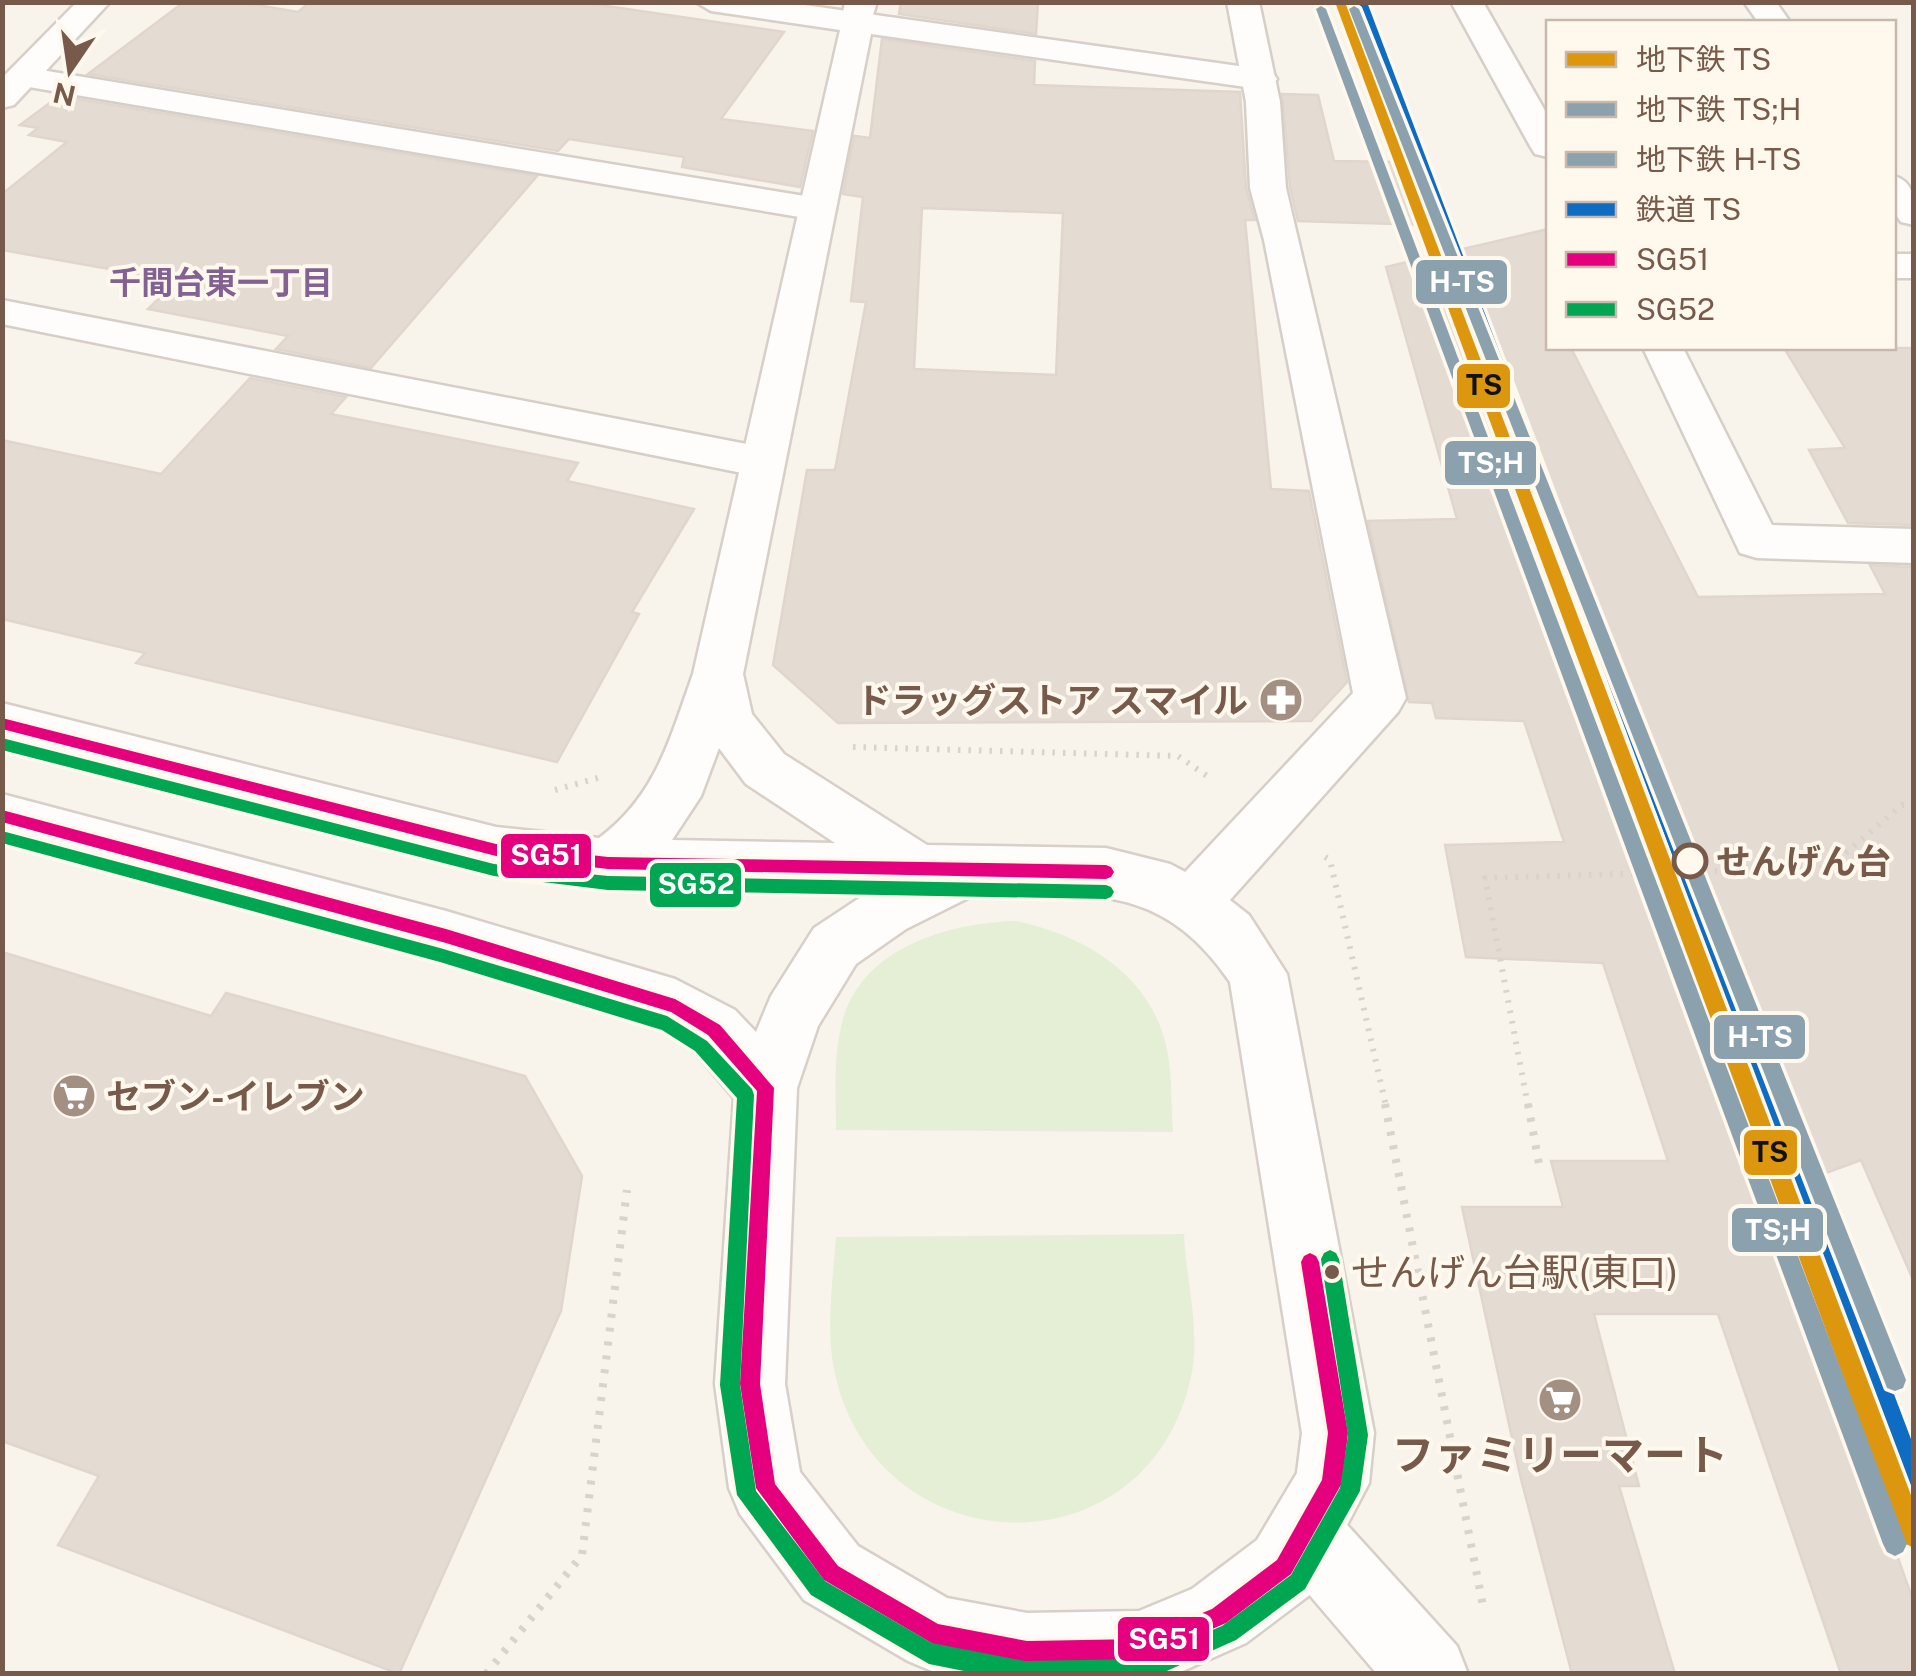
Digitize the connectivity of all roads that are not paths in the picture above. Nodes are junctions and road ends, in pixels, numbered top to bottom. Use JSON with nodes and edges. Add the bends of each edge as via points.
{"nodes":[{"id":1,"x":95,"y":2,"type":"edge"},
{"id":2,"x":711,"y":2,"type":"edge"},
{"id":3,"x":1243,"y":2,"type":"edge"},
{"id":4,"x":1467,"y":2,"type":"edge"},
{"id":5,"x":859,"y":13,"type":"edge"},
{"id":6,"x":1260,"y":80,"type":"junction"},
{"id":7,"x":13,"y":88,"type":"edge"},
{"id":8,"x":1546,"y":142,"type":"edge"},
{"id":9,"x":1896,"y":190,"type":"edge"},
{"id":10,"x":817,"y":209,"type":"junction"},
{"id":11,"x":1914,"y":214,"type":"edge"},
{"id":12,"x":2,"y":312,"type":"edge"},
{"id":13,"x":1664,"y":350,"type":"edge"},
{"id":14,"x":762,"y":462,"type":"junction"},
{"id":15,"x":1914,"y":546,"type":"edge"},
{"id":16,"x":718,"y":674,"type":"junction"},
{"id":17,"x":2,"y":723,"type":"edge"},
{"id":18,"x":2,"y":816,"type":"edge"},
{"id":19,"x":608,"y":863,"type":"junction"},
{"id":20,"x":914,"y":866,"type":"junction"},
{"id":21,"x":986,"y":866,"type":"junction"},
{"id":22,"x":1192,"y":903,"type":"junction"},
{"id":23,"x":766,"y":1088,"type":"junction"},
{"id":24,"x":1304,"y":1532,"type":"junction"},
{"id":25,"x":1451,"y":1650,"type":"edge"},
{"id":26,"x":999,"y":1663,"type":"edge"}],
"edges":[{"from":1,"to":7,"type":"street"},
{"from":2,"to":5,"type":"street"},
{"from":3,"to":6,"type":"street"},
{"from":4,"to":8,"type":"street"},
{"from":5,"to":6,"type":"street"},
{"from":5,"to":10,"type":"street"},
{"from":6,"to":22,"type":"street","via":[[1268,188],[1380,698]]},
{"from":7,"to":10,"type":"street"},
{"from":9,"to":11,"type":"street"},
{"from":10,"to":14,"type":"street"},
{"from":12,"to":14,"type":"street"},
{"from":13,"to":15,"type":"street","via":[[1758,542]]},
{"from":14,"to":16,"type":"street"},
{"from":16,"to":19,"type":"street","via":[[682,781],[642,837]]},
{"from":16,"to":20,"type":"street","via":[[728,721],[765,769]]},
{"from":17,"to":19,"type":"street","via":[[496,850]]},
{"from":18,"to":23,"type":"street","via":[[446,936],[675,1006],[714,1030]]},
{"from":19,"to":20,"type":"street"},
{"from":20,"to":21,"type":"street"},
{"from":21,"to":22,"type":"street","via":[[1106,872],[1150,882]]},
{"from":21,"to":23,"type":"street","via":[[903,902],[836,946],[792,1015]]},
{"from":22,"to":24,"type":"street","via":[[1229,933],[1258,974],[1295,1175],[1338,1433],[1332,1483]]},
{"from":23,"to":26,"type":"street","via":[[750,1384],[766,1488],[831,1573]]},
{"from":24,"to":25,"type":"street"},
{"from":24,"to":26,"type":"street","via":[[1284,1567],[1219,1616],[1187,1630],[1140,1650]]}]}
